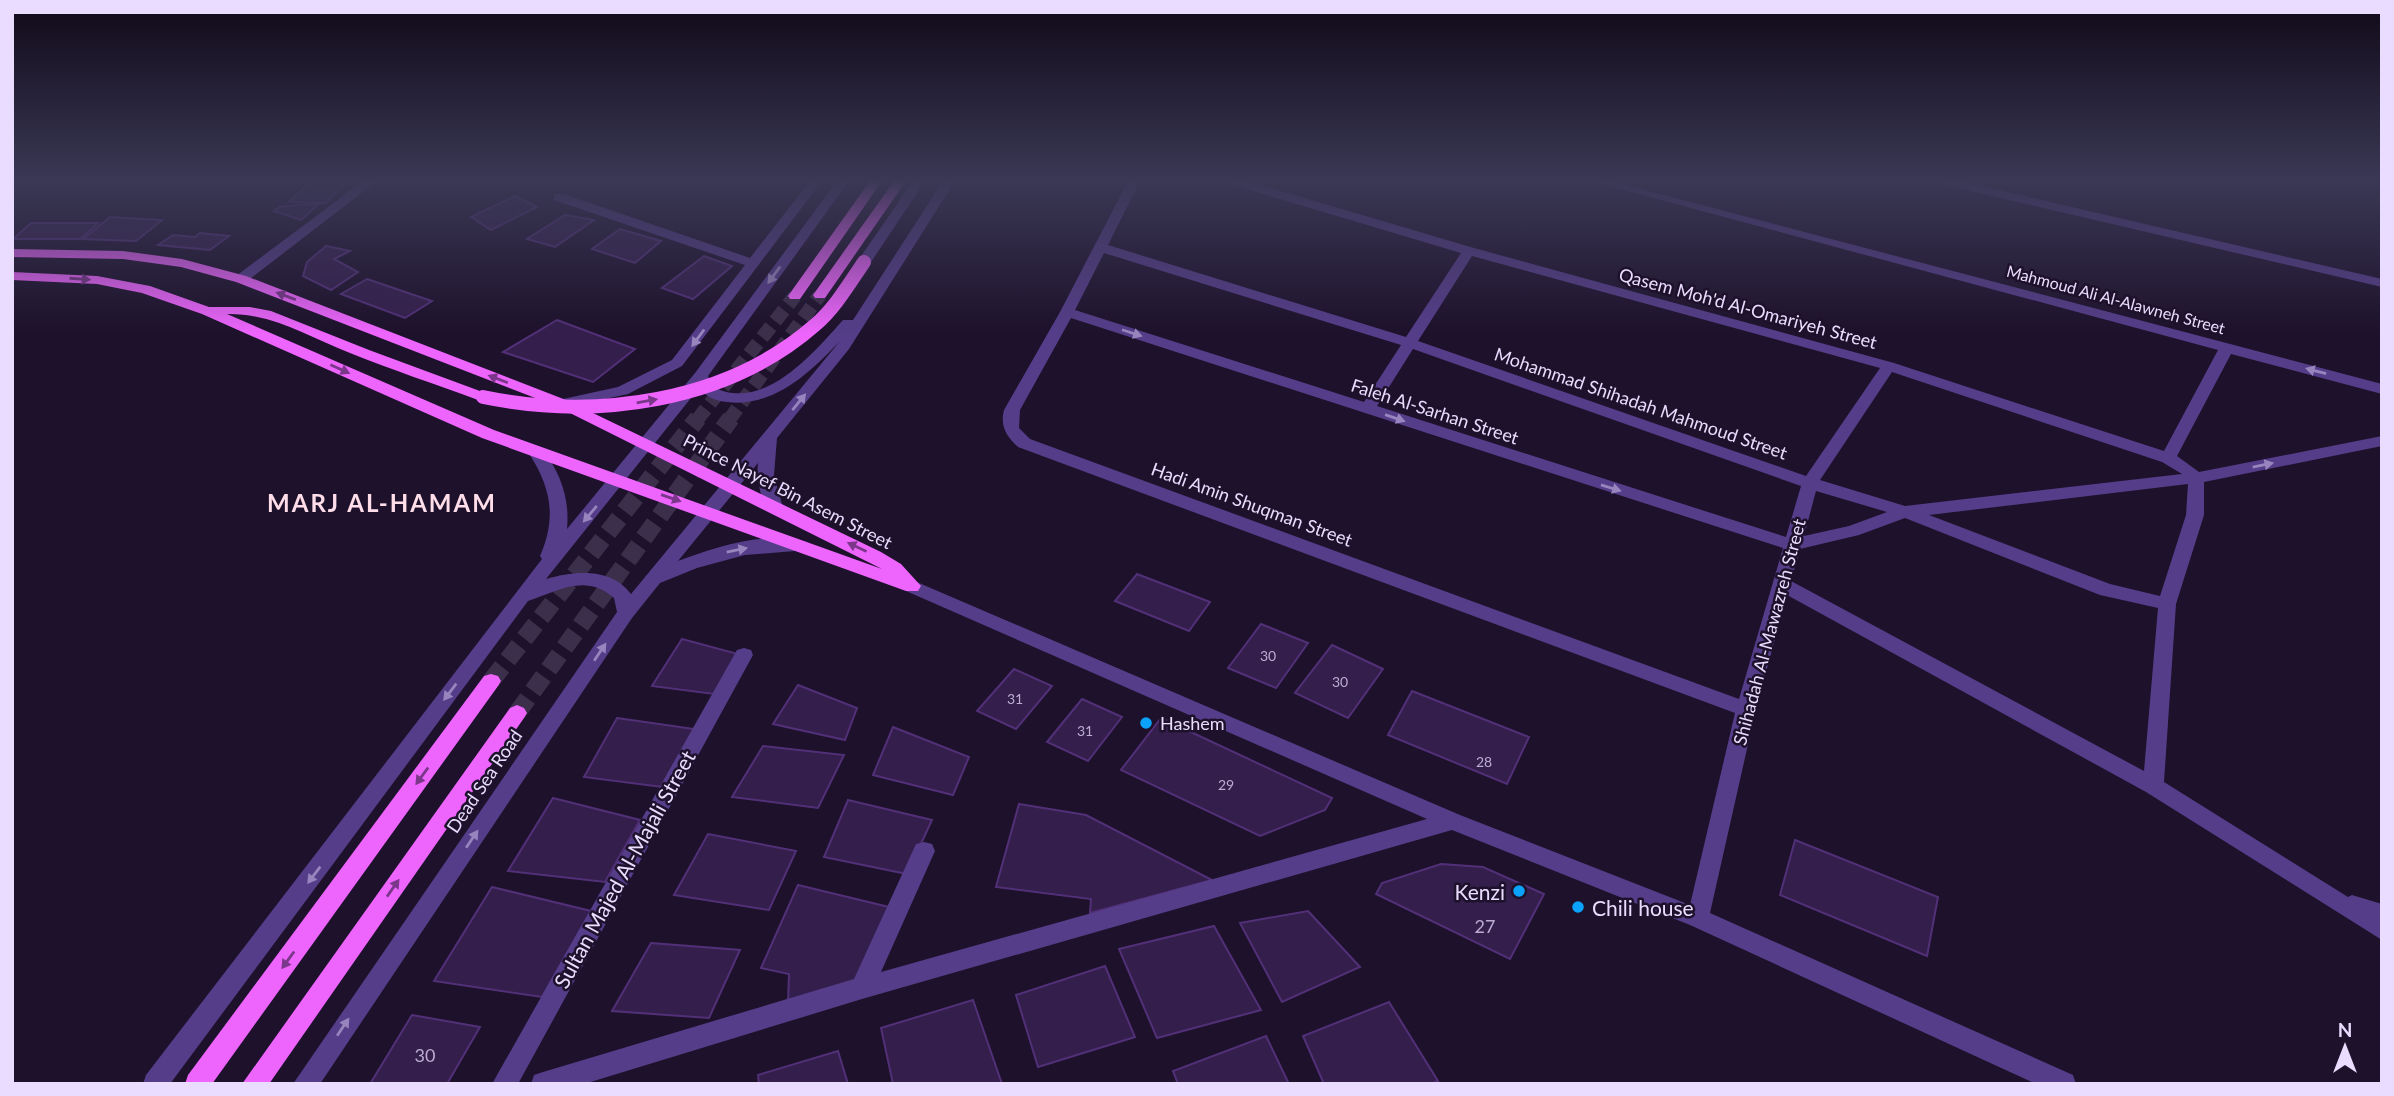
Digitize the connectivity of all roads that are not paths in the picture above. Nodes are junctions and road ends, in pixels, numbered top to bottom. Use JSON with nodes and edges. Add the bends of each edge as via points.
{"nodes":[{"id":1,"x":304,"y":232,"type":"edge"},
{"id":2,"x":662,"y":232,"type":"edge"},
{"id":3,"x":777,"y":232,"type":"edge"},
{"id":4,"x":805,"y":232,"type":"edge"},
{"id":5,"x":840,"y":232,"type":"edge"},
{"id":6,"x":864,"y":232,"type":"edge"},
{"id":7,"x":884,"y":232,"type":"edge"},
{"id":8,"x":917,"y":232,"type":"edge"},
{"id":9,"x":1108,"y":232,"type":"edge"},
{"id":10,"x":1406,"y":232,"type":"edge"},
{"id":11,"x":1793,"y":232,"type":"edge"},
{"id":12,"x":2166,"y":232,"type":"edge"},
{"id":13,"x":910,"y":244,"type":"junction"},
{"id":14,"x":1100,"y":247,"type":"junction"},
{"id":15,"x":1469,"y":251,"type":"junction"},
{"id":16,"x":12,"y":253,"type":"edge"},
{"id":17,"x":864,"y":262,"type":"joint"},
{"id":18,"x":753,"y":263,"type":"junction"},
{"id":19,"x":12,"y":276,"type":"edge"},
{"id":20,"x":241,"y":279,"type":"junction"},
{"id":21,"x":2382,"y":283,"type":"edge"},
{"id":22,"x":820,"y":295,"type":"tunnel mouth"},
{"id":23,"x":795,"y":296,"type":"tunnel mouth"},
{"id":24,"x":207,"y":311,"type":"junction"},
{"id":25,"x":1067,"y":312,"type":"junction"},
{"id":26,"x":1411,"y":343,"type":"junction"},
{"id":27,"x":2228,"y":346,"type":"junction"},
{"id":28,"x":1889,"y":366,"type":"junction"},
{"id":29,"x":700,"y":376,"type":"junction"},
{"id":30,"x":2382,"y":389,"type":"edge"},
{"id":31,"x":561,"y":403,"type":"junction"},
{"id":32,"x":1367,"y":409,"type":"junction"},
{"id":33,"x":774,"y":433,"type":"junction"},
{"id":34,"x":2382,"y":441,"type":"edge"},
{"id":35,"x":646,"y":444,"type":"junction"},
{"id":36,"x":537,"y":452,"type":"junction"},
{"id":37,"x":2168,"y":458,"type":"junction"},
{"id":38,"x":2196,"y":478,"type":"junction"},
{"id":39,"x":618,"y":480,"type":"junction"},
{"id":40,"x":1810,"y":483,"type":"junction"},
{"id":41,"x":733,"y":485,"type":"junction"},
{"id":42,"x":775,"y":508,"type":"junction"},
{"id":43,"x":708,"y":511,"type":"junction"},
{"id":44,"x":1905,"y":512,"type":"junction"},
{"id":45,"x":1792,"y":545,"type":"junction"},
{"id":46,"x":805,"y":547,"type":"junction"},
{"id":47,"x":540,"y":574,"type":"junction"},
{"id":48,"x":650,"y":581,"type":"junction"},
{"id":49,"x":1781,"y":584,"type":"junction"},
{"id":50,"x":912,"y":586,"type":"junction"},
{"id":51,"x":2167,"y":604,"type":"junction"},
{"id":52,"x":515,"y":606,"type":"junction"},
{"id":53,"x":626,"y":612,"type":"junction"},
{"id":54,"x":744,"y":655,"type":"dead end"},
{"id":55,"x":491,"y":681,"type":"tunnel mouth"},
{"id":56,"x":1746,"y":709,"type":"junction"},
{"id":57,"x":517,"y":713,"type":"tunnel mouth"},
{"id":58,"x":2153,"y":786,"type":"junction"},
{"id":59,"x":1453,"y":821,"type":"junction"},
{"id":60,"x":924,"y":850,"type":"dead end"},
{"id":61,"x":2326,"y":897,"type":"junction"},
{"id":62,"x":2382,"y":914,"type":"edge"},
{"id":63,"x":1698,"y":918,"type":"junction"},
{"id":64,"x":2382,"y":930,"type":"edge"},
{"id":65,"x":862,"y":988,"type":"junction"},
{"id":66,"x":155,"y":1084,"type":"edge"},
{"id":67,"x":197,"y":1084,"type":"edge"},
{"id":68,"x":254,"y":1084,"type":"edge"},
{"id":69,"x":305,"y":1084,"type":"edge"},
{"id":70,"x":504,"y":1084,"type":"edge"},
{"id":71,"x":543,"y":1084,"type":"edge"},
{"id":72,"x":2064,"y":1084,"type":"edge"}],
"edges":[{"from":1,"to":20,"type":"street"},
{"from":2,"to":18,"type":"street"},
{"from":3,"to":18,"type":"street"},
{"from":4,"to":29,"type":"street","one_way":true},
{"from":5,"to":23,"type":"main road"},
{"from":6,"to":22,"type":"main road"},
{"from":7,"to":17,"type":"street"},
{"from":8,"to":13,"type":"street"},
{"from":9,"to":14,"type":"street","name":"Hadi Amin Shuqman Street"},
{"from":10,"to":15,"type":"street","name":"Qasem Moh'd Al-Omariyeh Street"},
{"from":11,"to":27,"type":"street","name":"Mahmoud Ali Al-Alawneh Street"},
{"from":12,"to":21,"type":"street"},
{"from":13,"to":29,"type":"street","via":[[833,340],[774,389],[746,398],[727,398],[706,389]]},
{"from":33,"to":13,"type":"street","name":"Dead Sea Road","one_way":true,"via":[[844,346]]},
{"from":14,"to":25,"type":"street","name":"Hadi Amin Shuqman Street"},
{"from":14,"to":26,"type":"street","name":"Mohammad Shihadah Mahmoud Street"},
{"from":15,"to":26,"type":"street"},
{"from":15,"to":28,"type":"street","name":"Qasem Moh'd Al-Omariyeh Street"},
{"from":16,"to":20,"type":"main road","name":"Prince Nayef Bin Asem Street","via":[[137,257]]},
{"from":24,"to":17,"type":"main road","one_way":true,"bridge":true,"via":[[273,313],[346,346],[483,397],[528,407],[599,407],[664,398],[729,377],[780,352],[815,326]]},
{"from":18,"to":31,"type":"street","one_way":true,"via":[[677,363],[623,391]]},
{"from":19,"to":24,"type":"main road","name":"Prince Nayef Bin Asem Street","one_way":true,"via":[[97,280],[145,289]]},
{"from":31,"to":20,"type":"main road","name":"Prince Nayef Bin Asem Street","one_way":true},
{"from":24,"to":36,"type":"main road","name":"Prince Nayef Bin Asem Street","one_way":true},
{"from":25,"to":32,"type":"street","name":"Faleh Al-Sarhan Street","one_way":true},
{"from":25,"to":56,"type":"street","name":"Hadi Amin Shuqman Street","via":[[1009,418],[1014,436],[1024,443]]},
{"from":26,"to":32,"type":"street"},
{"from":26,"to":40,"type":"street","name":"Mohammad Shihadah Mahmoud Street"},
{"from":30,"to":27,"type":"street","name":"Mahmoud Ali Al-Alawneh Street","one_way":true},
{"from":27,"to":37,"type":"street"},
{"from":28,"to":37,"type":"street","name":"Qasem Moh'd Al-Omariyeh Street"},
{"from":28,"to":40,"type":"street","name":"Shihadah Al-Mawazreh Street"},
{"from":29,"to":35,"type":"street"},
{"from":31,"to":35,"type":"main road","name":"Prince Nayef Bin Asem Street"},
{"from":32,"to":45,"type":"street","name":"Faleh Al-Sarhan Street","one_way":true},
{"from":33,"to":41,"type":"street","name":"Dead Sea Road"},
{"from":33,"to":42,"type":"street","via":[[765,468]]},
{"from":38,"to":34,"type":"street","one_way":true},
{"from":35,"to":39,"type":"street"},
{"from":35,"to":41,"type":"main road","name":"Prince Nayef Bin Asem Street"},
{"from":36,"to":39,"type":"main road","name":"Prince Nayef Bin Asem Street"},
{"from":36,"to":47,"type":"street","via":[[557,485],[561,505],[552,550]]},
{"from":37,"to":38,"type":"street","name":"Qasem Moh'd Al-Omariyeh Street","via":[[2190,469]]},
{"from":38,"to":44,"type":"street"},
{"from":38,"to":51,"type":"street","via":[[2195,515]]},
{"from":39,"to":43,"type":"main road","name":"Prince Nayef Bin Asem Street","one_way":true},
{"from":39,"to":47,"type":"street","one_way":true},
{"from":40,"to":44,"type":"street","name":"Mohammad Shihadah Mahmoud Street"},
{"from":40,"to":45,"type":"street","name":"Shihadah Al-Mawazreh Street"},
{"from":41,"to":42,"type":"main road","name":"Prince Nayef Bin Asem Street"},
{"from":41,"to":43,"type":"street","name":"Dead Sea Road"},
{"from":50,"to":42,"type":"main road","name":"Prince Nayef Bin Asem Street","one_way":true,"via":[[875,556]]},
{"from":43,"to":46,"type":"main road","name":"Prince Nayef Bin Asem Street"},
{"from":43,"to":48,"type":"street","name":"Dead Sea Road"},
{"from":44,"to":45,"type":"street","via":[[1853,531]]},
{"from":44,"to":51,"type":"street","name":"Mohammad Shihadah Mahmoud Street","via":[[2106,590]]},
{"from":45,"to":49,"type":"street","name":"Shihadah Al-Mawazreh Street"},
{"from":48,"to":46,"type":"street","one_way":true,"via":[[728,551],[781,544]]},
{"from":46,"to":50,"type":"main road","name":"Prince Nayef Bin Asem Street"},
{"from":47,"to":52,"type":"street"},
{"from":48,"to":53,"type":"street","name":"Dead Sea Road"},
{"from":49,"to":56,"type":"street","name":"Shihadah Al-Mawazreh Street"},
{"from":49,"to":58,"type":"street"},
{"from":50,"to":59,"type":"street"},
{"from":51,"to":58,"type":"street"},
{"from":52,"to":53,"type":"street","via":[[541,588],[583,578],[616,588],[623,594]]},
{"from":52,"to":66,"type":"street","one_way":true},
{"from":69,"to":53,"type":"street","name":"Dead Sea Road","one_way":true},
{"from":54,"to":70,"type":"street","name":"Sultan Majed Al-Majali Street"},
{"from":55,"to":67,"type":"main road","one_way":true},
{"from":56,"to":63,"type":"street","name":"Shihadah Al-Mawazreh Street"},
{"from":68,"to":57,"type":"main road","name":"Dead Sea Road","one_way":true},
{"from":58,"to":61,"type":"street"},
{"from":59,"to":63,"type":"street"},
{"from":59,"to":65,"type":"street"},
{"from":60,"to":65,"type":"street"},
{"from":61,"to":62,"type":"street"},
{"from":61,"to":64,"type":"street"},
{"from":63,"to":72,"type":"street"},
{"from":65,"to":71,"type":"street"}]}
